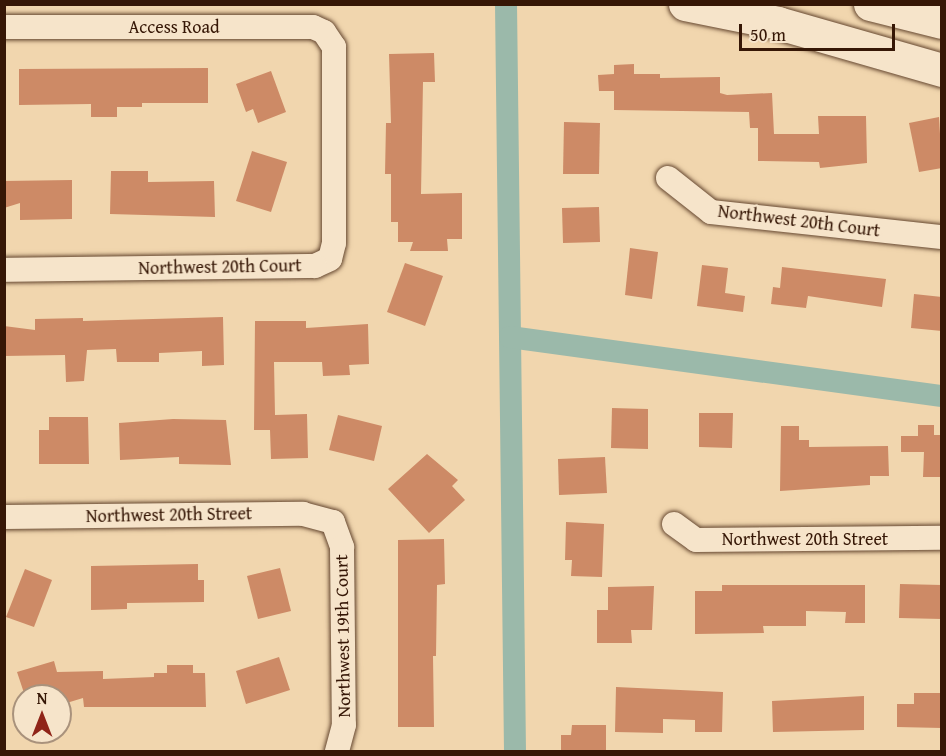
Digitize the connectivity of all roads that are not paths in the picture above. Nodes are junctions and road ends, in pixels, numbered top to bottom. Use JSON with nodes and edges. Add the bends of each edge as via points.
{"nodes":[{"id":1,"x":685,"y":4,"type":"edge"},
{"id":2,"x":870,"y":4,"type":"edge"},
{"id":3,"x":942,"y":22,"type":"edge"},
{"id":4,"x":4,"y":27,"type":"edge"},
{"id":5,"x":334,"y":47,"type":"joint"},
{"id":6,"x":942,"y":70,"type":"edge"},
{"id":7,"x":668,"y":178,"type":"dead end"},
{"id":8,"x":942,"y":237,"type":"edge"},
{"id":9,"x":4,"y":270,"type":"edge"},
{"id":10,"x":4,"y":517,"type":"edge"},
{"id":11,"x":333,"y":522,"type":"joint"},
{"id":12,"x":674,"y":524,"type":"dead end"},
{"id":13,"x":942,"y":538,"type":"edge"},
{"id":14,"x":337,"y":752,"type":"edge"}],
"edges":[{"from":1,"to":6,"type":"main road","via":[[778,23]]},
{"from":2,"to":3,"type":"main road"},
{"from":4,"to":5,"type":"street","name":"Access Road","via":[[313,27],[324,32]]},
{"from":5,"to":9,"type":"street","name":"Northwest 20th Court","via":[[334,243],[330,259],[315,266]]},
{"from":7,"to":8,"type":"street","name":"Northwest 20th Court","via":[[711,212]]},
{"from":10,"to":11,"type":"street","name":"Northwest 20th Street","via":[[303,514]]},
{"from":11,"to":14,"type":"street","name":"Northwest 19th Court","via":[[342,547],[344,725]]},
{"from":12,"to":13,"type":"street","name":"Northwest 20th Street","via":[[696,540]]}]}
